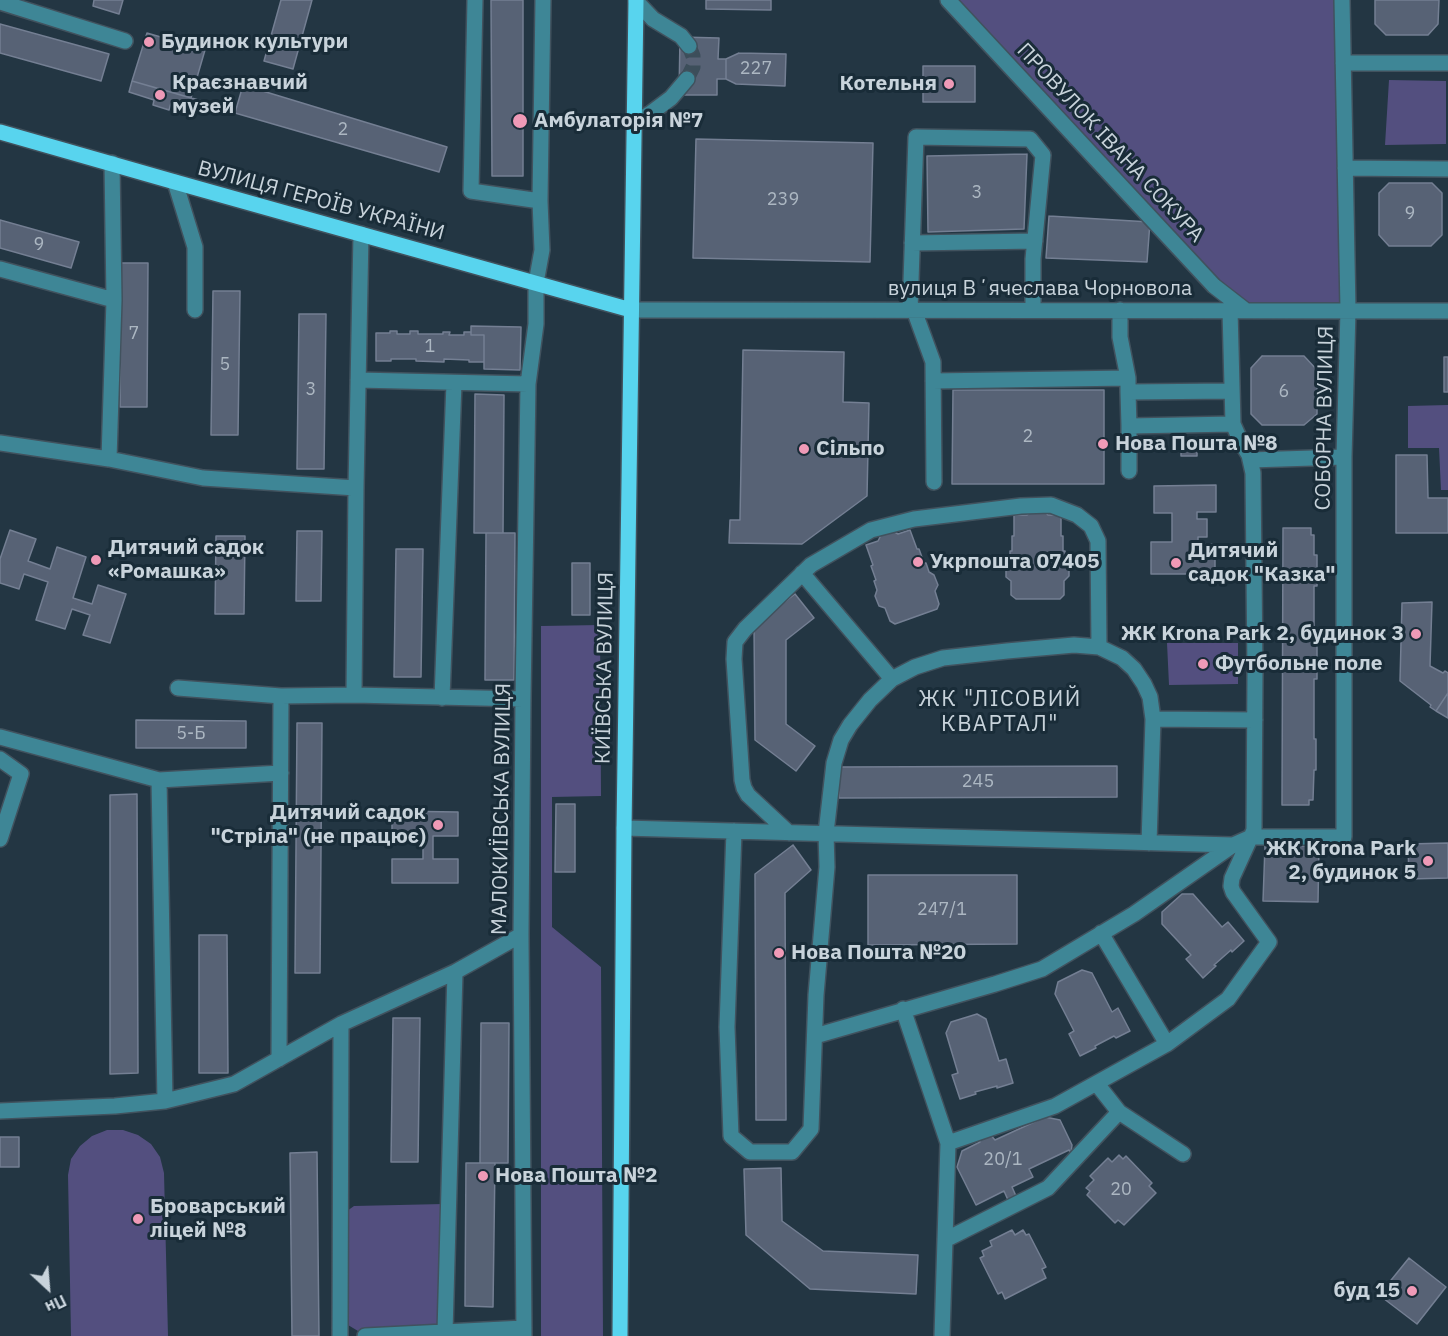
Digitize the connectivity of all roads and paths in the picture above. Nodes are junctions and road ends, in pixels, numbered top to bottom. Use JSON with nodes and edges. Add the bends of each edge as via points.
{"nodes":[{"id":1,"x":475,"y":0,"type":"edge"},
{"id":2,"x":543,"y":0,"type":"edge"},
{"id":3,"x":948,"y":0,"type":"edge"},
{"id":4,"x":1342,"y":0,"type":"edge"},
{"id":5,"x":636,"y":1,"type":"edge"},
{"id":6,"x":0,"y":2,"type":"edge"},
{"id":7,"x":125,"y":41,"type":"dead end"},
{"id":8,"x":689,"y":46,"type":"dead end"},
{"id":9,"x":1343,"y":63,"type":"junction"},
{"id":10,"x":1448,"y":63,"type":"edge"},
{"id":11,"x":687,"y":79,"type":"tunnel mouth"},
{"id":12,"x":635,"y":122,"type":"junction"},
{"id":13,"x":0,"y":132,"type":"edge"},
{"id":14,"x":112,"y":163,"type":"junction"},
{"id":15,"x":1345,"y":168,"type":"junction"},
{"id":16,"x":1448,"y":169,"type":"edge"},
{"id":17,"x":175,"y":182,"type":"junction"},
{"id":18,"x":540,"y":201,"type":"junction"},
{"id":19,"x":361,"y":234,"type":"junction"},
{"id":20,"x":1035,"y":241,"type":"junction"},
{"id":21,"x":912,"y":243,"type":"junction"},
{"id":22,"x":0,"y":269,"type":"edge"},
{"id":23,"x":536,"y":283,"type":"junction"},
{"id":24,"x":114,"y":300,"type":"junction"},
{"id":25,"x":195,"y":310,"type":"dead end"},
{"id":26,"x":631,"y":310,"type":"junction"},
{"id":27,"x":912,"y":310,"type":"junction"},
{"id":28,"x":1033,"y":310,"type":"junction"},
{"id":29,"x":1120,"y":310,"type":"junction"},
{"id":30,"x":1237,"y":310,"type":"junction"},
{"id":31,"x":1348,"y":310,"type":"junction"},
{"id":32,"x":1448,"y":311,"type":"edge"},
{"id":33,"x":357,"y":380,"type":"junction"},
{"id":34,"x":933,"y":381,"type":"junction"},
{"id":35,"x":454,"y":383,"type":"junction"},
{"id":36,"x":528,"y":384,"type":"junction"},
{"id":37,"x":1128,"y":385,"type":"junction"},
{"id":38,"x":1232,"y":391,"type":"junction"},
{"id":39,"x":1233,"y":424,"type":"junction"},
{"id":40,"x":1129,"y":426,"type":"junction"},
{"id":41,"x":0,"y":443,"type":"edge"},
{"id":42,"x":1344,"y":457,"type":"junction"},
{"id":43,"x":109,"y":459,"type":"junction"},
{"id":44,"x":1250,"y":460,"type":"junction"},
{"id":45,"x":1129,"y":471,"type":"dead end"},
{"id":46,"x":934,"y":482,"type":"dead end"},
{"id":47,"x":356,"y":488,"type":"junction"},
{"id":48,"x":802,"y":573,"type":"junction"},
{"id":49,"x":1099,"y":647,"type":"junction"},
{"id":50,"x":892,"y":679,"type":"junction"},
{"id":51,"x":178,"y":688,"type":"dead end"},
{"id":52,"x":354,"y":695,"type":"junction"},
{"id":53,"x":281,"y":696,"type":"junction"},
{"id":54,"x":441,"y":698,"type":"junction"},
{"id":55,"x":524,"y":699,"type":"junction"},
{"id":56,"x":1153,"y":719,"type":"junction"},
{"id":57,"x":1255,"y":720,"type":"junction"},
{"id":58,"x":0,"y":737,"type":"edge"},
{"id":59,"x":0,"y":759,"type":"edge"},
{"id":60,"x":281,"y":773,"type":"junction"},
{"id":61,"x":159,"y":780,"type":"junction"},
{"id":62,"x":624,"y":828,"type":"junction"},
{"id":63,"x":734,"y":831,"type":"junction"},
{"id":64,"x":789,"y":833,"type":"junction"},
{"id":65,"x":826,"y":833,"type":"junction"},
{"id":66,"x":1251,"y":837,"type":"junction"},
{"id":67,"x":0,"y":839,"type":"edge"},
{"id":68,"x":1149,"y":843,"type":"junction"},
{"id":69,"x":1233,"y":845,"type":"junction"},
{"id":70,"x":1101,"y":933,"type":"junction"},
{"id":71,"x":521,"y":935,"type":"junction"},
{"id":72,"x":455,"y":972,"type":"junction"},
{"id":73,"x":903,"y":1010,"type":"junction"},
{"id":74,"x":341,"y":1024,"type":"junction"},
{"id":75,"x":815,"y":1036,"type":"junction"},
{"id":76,"x":1167,"y":1044,"type":"junction"},
{"id":77,"x":279,"y":1059,"type":"junction"},
{"id":78,"x":1097,"y":1084,"type":"junction"},
{"id":79,"x":165,"y":1101,"type":"junction"},
{"id":80,"x":0,"y":1111,"type":"edge"},
{"id":81,"x":1119,"y":1112,"type":"junction"},
{"id":82,"x":948,"y":1143,"type":"junction"},
{"id":83,"x":1183,"y":1154,"type":"dead end"},
{"id":84,"x":945,"y":1240,"type":"junction"},
{"id":85,"x":446,"y":1332,"type":"junction"},
{"id":86,"x":524,"y":1332,"type":"edge"},
{"id":87,"x":340,"y":1336,"type":"edge"},
{"id":88,"x":365,"y":1336,"type":"edge"},
{"id":89,"x":620,"y":1336,"type":"edge"},
{"id":90,"x":942,"y":1336,"type":"edge"}],
"edges":[{"from":1,"to":18,"type":"street","via":[[471,191]]},
{"from":2,"to":18,"type":"street","name":"МАЛОКИЇВСЬКА ВУЛИЦЯ"},
{"from":3,"to":30,"type":"street","name":"ПРОВУЛОК ІВАНА СОКУРА"},
{"from":4,"to":9,"type":"street","name":"СОБОРНА ВУЛИЦЯ"},
{"from":5,"to":8,"type":"street"},
{"from":5,"to":12,"type":"main road","name":"КИЇВСЬКА ВУЛИЦЯ"},
{"from":6,"to":7,"type":"street"},
{"from":9,"to":10,"type":"street"},
{"from":9,"to":15,"type":"street","name":"СОБОРНА ВУЛИЦЯ"},
{"from":11,"to":12,"type":"street","via":[[671,98]]},
{"from":12,"to":26,"type":"main road","name":"КИЇВСЬКА ВУЛИЦЯ"},
{"from":13,"to":14,"type":"main road","name":"ВУЛИЦЯ ГЕРОЇВ УКРАЇНИ"},
{"from":14,"to":17,"type":"main road","name":"ВУЛИЦЯ ГЕРОЇВ УКРАЇНИ"},
{"from":14,"to":24,"type":"street"},
{"from":15,"to":16,"type":"street"},
{"from":15,"to":31,"type":"street","name":"СОБОРНА ВУЛИЦЯ"},
{"from":17,"to":19,"type":"main road","name":"ВУЛИЦЯ ГЕРОЇВ УКРАЇНИ"},
{"from":17,"to":25,"type":"street","via":[[195,247]]},
{"from":18,"to":23,"type":"street","name":"МАЛОКИЇВСЬКА ВУЛИЦЯ","via":[[542,250]]},
{"from":19,"to":23,"type":"main road","name":"ВУЛИЦЯ ГЕРОЇВ УКРАЇНИ"},
{"from":19,"to":33,"type":"street"},
{"from":20,"to":21,"type":"street"},
{"from":20,"to":21,"type":"street","via":[[1043,155],[1030,139],[916,137]]},
{"from":20,"to":28,"type":"street"},
{"from":21,"to":27,"type":"street"},
{"from":22,"to":24,"type":"street"},
{"from":23,"to":26,"type":"main road","name":"ВУЛИЦЯ ГЕРОЇВ УКРАЇНИ"},
{"from":23,"to":36,"type":"street","name":"МАЛОКИЇВСЬКА ВУЛИЦЯ","via":[[536,324]]},
{"from":24,"to":43,"type":"street"},
{"from":26,"to":27,"type":"street","name":"вулиця Вʼячеслава Чорновола"},
{"from":26,"to":62,"type":"main road","name":"КИЇВСЬКА ВУЛИЦЯ"},
{"from":27,"to":28,"type":"street","name":"вулиця Вʼячеслава Чорновола"},
{"from":27,"to":34,"type":"street","via":[[933,362]]},
{"from":28,"to":29,"type":"street","name":"вулиця Вʼячеслава Чорновола"},
{"from":29,"to":30,"type":"street","name":"вулиця Вʼячеслава Чорновола"},
{"from":29,"to":37,"type":"street"},
{"from":30,"to":31,"type":"street","name":"вулиця Вʼячеслава Чорновола"},
{"from":30,"to":38,"type":"street"},
{"from":31,"to":32,"type":"street","name":"вулиця Вʼячеслава Чорновола"},
{"from":31,"to":42,"type":"street","name":"СОБОРНА ВУЛИЦЯ"},
{"from":33,"to":35,"type":"street"},
{"from":33,"to":47,"type":"street"},
{"from":34,"to":37,"type":"street"},
{"from":34,"to":46,"type":"street"},
{"from":35,"to":36,"type":"street"},
{"from":35,"to":54,"type":"street"},
{"from":36,"to":55,"type":"street","name":"МАЛОКИЇВСЬКА ВУЛИЦЯ"},
{"from":37,"to":38,"type":"street"},
{"from":37,"to":40,"type":"street"},
{"from":38,"to":39,"type":"street"},
{"from":39,"to":40,"type":"street"},
{"from":39,"to":44,"type":"street"},
{"from":40,"to":45,"type":"street"},
{"from":41,"to":43,"type":"street"},
{"from":42,"to":44,"type":"street"},
{"from":42,"to":66,"type":"street","name":"СОБОРНА ВУЛИЦЯ","via":[[1344,837]]},
{"from":43,"to":47,"type":"street","via":[[203,478]]},
{"from":44,"to":57,"type":"street"},
{"from":47,"to":52,"type":"street"},
{"from":48,"to":49,"type":"street","via":[[871,530],[914,519],[1051,505],[1077,515],[1091,526],[1098,542]]},
{"from":48,"to":50,"type":"street"},
{"from":48,"to":64,"type":"street","via":[[745,629],[735,642],[734,659],[744,788]]},
{"from":49,"to":50,"type":"street","via":[[1074,645],[943,658]]},
{"from":49,"to":56,"type":"street","via":[[1134,669],[1150,697]]},
{"from":50,"to":65,"type":"street","via":[[870,700],[841,740],[834,763]]},
{"from":51,"to":53,"type":"street"},
{"from":52,"to":53,"type":"street"},
{"from":52,"to":54,"type":"street"},
{"from":53,"to":60,"type":"street"},
{"from":54,"to":55,"type":"street"},
{"from":55,"to":71,"type":"street","name":"МАЛОКИЇВСЬКА ВУЛИЦЯ"},
{"from":56,"to":57,"type":"street"},
{"from":56,"to":68,"type":"street"},
{"from":57,"to":66,"type":"street"},
{"from":58,"to":61,"type":"street"},
{"from":59,"to":67,"type":"street","via":[[21,774]]},
{"from":60,"to":61,"type":"street"},
{"from":60,"to":77,"type":"street"},
{"from":61,"to":79,"type":"street"},
{"from":62,"to":63,"type":"street"},
{"from":62,"to":89,"type":"main road","name":"КИЇВСЬКА ВУЛИЦЯ"},
{"from":63,"to":64,"type":"street"},
{"from":63,"to":75,"type":"street","via":[[727,1027],[731,1136],[750,1152],[792,1152],[811,1129]]},
{"from":64,"to":65,"type":"street"},
{"from":65,"to":68,"type":"street"},
{"from":65,"to":75,"type":"street"},
{"from":66,"to":69,"type":"street"},
{"from":66,"to":76,"type":"street","via":[[1231,886],[1269,942],[1228,999]]},
{"from":68,"to":69,"type":"street"},
{"from":69,"to":70,"type":"street"},
{"from":70,"to":73,"type":"street","via":[[1042,969]]},
{"from":70,"to":76,"type":"street"},
{"from":71,"to":72,"type":"street"},
{"from":71,"to":86,"type":"street","name":"МАЛОКИЇВСЬКА ВУЛИЦЯ"},
{"from":72,"to":74,"type":"street"},
{"from":72,"to":85,"type":"street"},
{"from":73,"to":75,"type":"street"},
{"from":73,"to":82,"type":"street"},
{"from":74,"to":77,"type":"street"},
{"from":74,"to":87,"type":"street"},
{"from":76,"to":78,"type":"street"},
{"from":77,"to":79,"type":"street","via":[[234,1084]]},
{"from":78,"to":81,"type":"street"},
{"from":78,"to":82,"type":"street","via":[[1055,1106]]},
{"from":79,"to":80,"type":"street"},
{"from":81,"to":83,"type":"street"},
{"from":81,"to":84,"type":"street","via":[[1048,1188]]},
{"from":82,"to":84,"type":"street"},
{"from":84,"to":90,"type":"street"},
{"from":85,"to":86,"type":"street"},
{"from":85,"to":88,"type":"street"}]}
